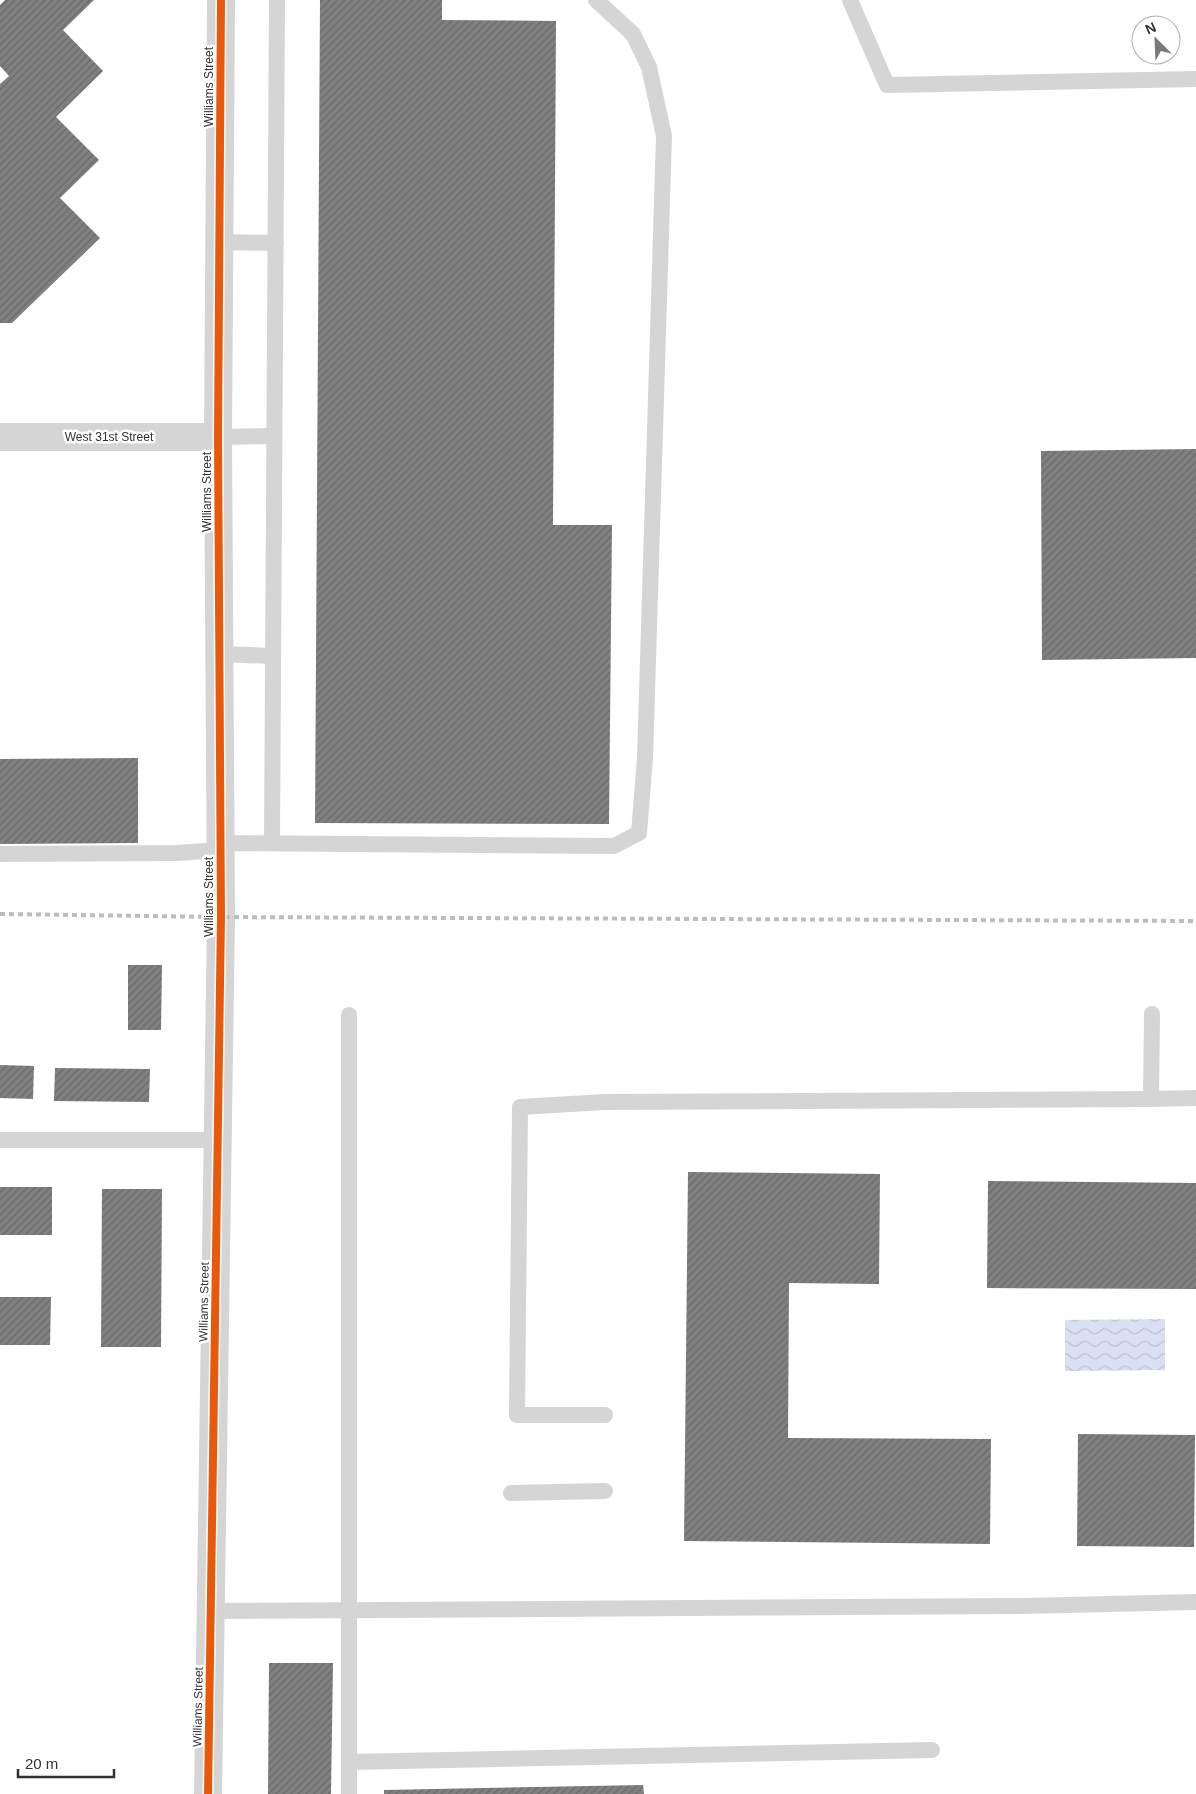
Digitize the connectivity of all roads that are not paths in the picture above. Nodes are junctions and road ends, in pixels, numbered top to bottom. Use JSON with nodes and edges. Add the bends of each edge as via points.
{"nodes":[{"id":1,"x":221,"y":0,"type":"edge"},
{"id":2,"x":277,"y":0,"type":"edge"},
{"id":3,"x":596,"y":0,"type":"edge"},
{"id":4,"x":850,"y":0,"type":"edge"},
{"id":5,"x":1196,"y":79,"type":"edge"},
{"id":6,"x":219,"y":242,"type":"junction"},
{"id":7,"x":276,"y":243,"type":"junction"},
{"id":8,"x":274,"y":436,"type":"junction"},
{"id":9,"x":0,"y":437,"type":"edge"},
{"id":10,"x":218,"y":437,"type":"junction"},
{"id":11,"x":219,"y":654,"type":"junction"},
{"id":12,"x":273,"y":656,"type":"junction"},
{"id":13,"x":272,"y":843,"type":"junction"},
{"id":14,"x":220,"y":846,"type":"junction"},
{"id":15,"x":0,"y":854,"type":"edge"},
{"id":16,"x":1152,"y":1014,"type":"dead end"},
{"id":17,"x":349,"y":1016,"type":"dead end"},
{"id":18,"x":1196,"y":1098,"type":"edge"},
{"id":19,"x":1151,"y":1099,"type":"junction"},
{"id":20,"x":0,"y":1140,"type":"edge"},
{"id":21,"x":217,"y":1140,"type":"junction"},
{"id":22,"x":605,"y":1414,"type":"dead end"},
{"id":23,"x":605,"y":1491,"type":"dead end"},
{"id":24,"x":511,"y":1494,"type":"dead end"},
{"id":25,"x":1196,"y":1602,"type":"edge"},
{"id":26,"x":349,"y":1610,"type":"junction"},
{"id":27,"x":211,"y":1611,"type":"junction"},
{"id":28,"x":932,"y":1750,"type":"dead end"},
{"id":29,"x":349,"y":1762,"type":"junction"},
{"id":30,"x":208,"y":1794,"type":"edge"},
{"id":31,"x":349,"y":1794,"type":"edge"}],
"edges":[{"from":1,"to":6,"type":"street","name":"Williams Street"},
{"from":2,"to":7,"type":"lane"},
{"from":3,"to":13,"type":"lane","via":[[633,34],[649,67],[664,136],[645,748],[639,833],[614,846]]},
{"from":4,"to":5,"type":"lane","via":[[887,85]]},
{"from":6,"to":7,"type":"lane"},
{"from":6,"to":10,"type":"street","name":"Williams Street"},
{"from":7,"to":8,"type":"lane"},
{"from":8,"to":10,"type":"lane"},
{"from":8,"to":12,"type":"lane"},
{"from":9,"to":10,"type":"street","name":"West 31st Street"},
{"from":10,"to":11,"type":"street","name":"Williams Street"},
{"from":11,"to":12,"type":"lane"},
{"from":11,"to":14,"type":"street","name":"Williams Street"},
{"from":12,"to":13,"type":"lane"},
{"from":13,"to":14,"type":"lane"},
{"from":14,"to":15,"type":"lane","via":[[176,853]]},
{"from":14,"to":21,"type":"street","name":"Williams Street"},
{"from":16,"to":19,"type":"lane"},
{"from":17,"to":26,"type":"lane"},
{"from":18,"to":19,"type":"lane"},
{"from":19,"to":22,"type":"lane","via":[[605,1102],[520,1107],[517,1415]]},
{"from":20,"to":21,"type":"lane"},
{"from":21,"to":27,"type":"street","name":"Williams Street"},
{"from":23,"to":24,"type":"lane"},
{"from":25,"to":26,"type":"lane"},
{"from":26,"to":27,"type":"lane"},
{"from":26,"to":29,"type":"lane"},
{"from":27,"to":30,"type":"street","name":"Williams Street"},
{"from":28,"to":29,"type":"lane"},
{"from":29,"to":31,"type":"lane"}]}
